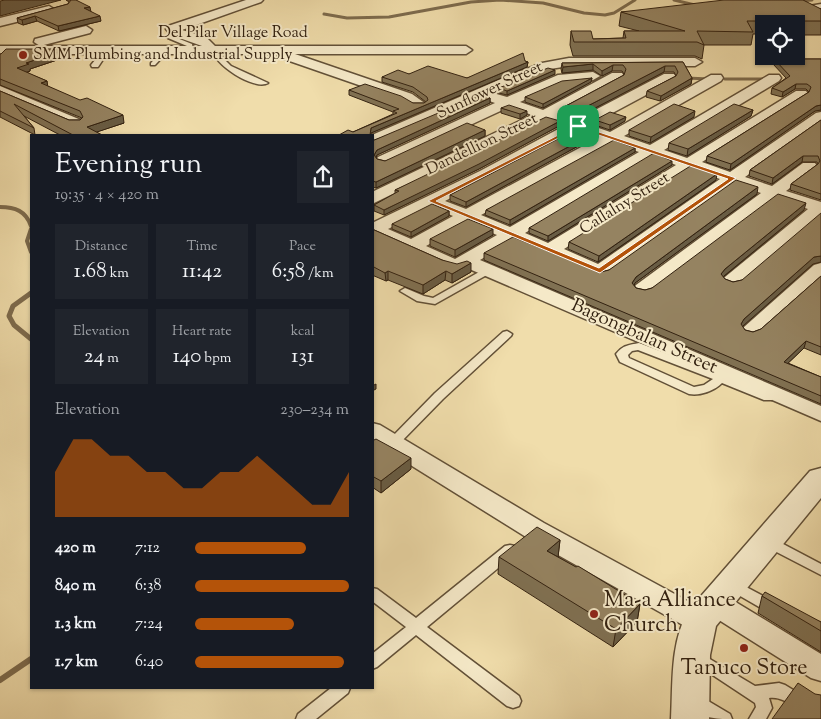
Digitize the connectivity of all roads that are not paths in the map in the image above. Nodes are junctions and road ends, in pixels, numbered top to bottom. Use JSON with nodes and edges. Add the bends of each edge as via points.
{"nodes":[{"id":1,"x":258,"y":0,"type":"edge"},
{"id":2,"x":821,"y":6,"type":"edge"},
{"id":3,"x":800,"y":8,"type":"edge"},
{"id":4,"x":59,"y":10,"type":"edge"},
{"id":5,"x":0,"y":22,"type":"edge"},
{"id":6,"x":86,"y":30,"type":"dead end"},
{"id":7,"x":168,"y":43,"type":"junction"},
{"id":8,"x":107,"y":49,"type":"junction"},
{"id":9,"x":210,"y":49,"type":"junction"},
{"id":10,"x":268,"y":49,"type":"junction"},
{"id":11,"x":0,"y":50,"type":"edge"},
{"id":12,"x":21,"y":50,"type":"junction"},
{"id":13,"x":466,"y":50,"type":"dead end"},
{"id":14,"x":695,"y":62,"type":"dead end"},
{"id":15,"x":153,"y":64,"type":"dead end"},
{"id":16,"x":95,"y":65,"type":"dead end"},
{"id":17,"x":617,"y":76,"type":"joint"},
{"id":18,"x":669,"y":77,"type":"edge"},
{"id":19,"x":716,"y":78,"type":"dead end"},
{"id":20,"x":774,"y":78,"type":"dead end"},
{"id":21,"x":264,"y":83,"type":"dead end"},
{"id":22,"x":0,"y":90,"type":"edge"},
{"id":23,"x":480,"y":93,"type":"junction"},
{"id":24,"x":802,"y":94,"type":"edge"},
{"id":25,"x":508,"y":103,"type":"junction"},
{"id":26,"x":418,"y":104,"type":"edge"},
{"id":27,"x":544,"y":115,"type":"junction"},
{"id":28,"x":821,"y":116,"type":"edge"},
{"id":29,"x":76,"y":124,"type":"edge"},
{"id":30,"x":578,"y":126,"type":"junction"},
{"id":31,"x":612,"y":138,"type":"junction"},
{"id":32,"x":374,"y":140,"type":"edge"},
{"id":33,"x":651,"y":151,"type":"junction"},
{"id":34,"x":384,"y":160,"type":"edge"},
{"id":35,"x":690,"y":164,"type":"junction"},
{"id":36,"x":809,"y":166,"type":"dead end"},
{"id":37,"x":733,"y":178,"type":"junction"},
{"id":38,"x":776,"y":192,"type":"junction"},
{"id":39,"x":374,"y":197,"type":"edge"},
{"id":40,"x":431,"y":201,"type":"junction"},
{"id":41,"x":821,"y":208,"type":"edge"},
{"id":42,"x":468,"y":216,"type":"junction"},
{"id":43,"x":374,"y":229,"type":"edge"},
{"id":44,"x":374,"y":229,"type":"edge"},
{"id":45,"x":511,"y":234,"type":"junction"},
{"id":46,"x":412,"y":246,"type":"junction"},
{"id":47,"x":550,"y":250,"type":"junction"},
{"id":48,"x":467,"y":261,"type":"junction"},
{"id":49,"x":821,"y":269,"type":"edge"},
{"id":50,"x":488,"y":270,"type":"junction"},
{"id":51,"x":732,"y":281,"type":"edge"},
{"id":52,"x":643,"y":289,"type":"edge"},
{"id":53,"x":404,"y":291,"type":"dead end"},
{"id":54,"x":751,"y":331,"type":"edge"},
{"id":55,"x":507,"y":334,"type":"dead end"},
{"id":56,"x":720,"y":378,"type":"junction"},
{"id":57,"x":814,"y":411,"type":"edge"},
{"id":58,"x":383,"y":437,"type":"edge"},
{"id":59,"x":820,"y":482,"type":"edge"},
{"id":60,"x":535,"y":530,"type":"junction"},
{"id":61,"x":767,"y":541,"type":"junction"},
{"id":62,"x":821,"y":570,"type":"edge"},
{"id":63,"x":374,"y":595,"type":"edge"},
{"id":64,"x":715,"y":603,"type":"junction"},
{"id":65,"x":788,"y":616,"type":"edge"},
{"id":66,"x":416,"y":627,"type":"junction"},
{"id":67,"x":692,"y":655,"type":"junction"},
{"id":68,"x":374,"y":661,"type":"edge"},
{"id":69,"x":821,"y":669,"type":"edge"},
{"id":70,"x":341,"y":689,"type":"edge"},
{"id":71,"x":754,"y":693,"type":"junction"},
{"id":72,"x":513,"y":701,"type":"dead end"},
{"id":73,"x":690,"y":708,"type":"edge"},
{"id":74,"x":821,"y":715,"type":"edge"},
{"id":75,"x":304,"y":719,"type":"edge"},
{"id":76,"x":724,"y":719,"type":"edge"},
{"id":77,"x":757,"y":719,"type":"edge"}],
"edges":[{"from":1,"to":9,"type":"street","via":[[172,29],[206,42]]},
{"from":2,"to":3,"type":"lane"},
{"from":4,"to":5,"type":"street"},
{"from":6,"to":12,"type":"street","via":[[38,42]]},
{"from":7,"to":8,"type":"street","name":"Del Pilar Village Road"},
{"from":7,"to":9,"type":"street","name":"Del Pilar Village Road","via":[[190,49]]},
{"from":7,"to":15,"type":"lane"},
{"from":8,"to":12,"type":"street","name":"Del Pilar Village Road"},
{"from":8,"to":16,"type":"lane"},
{"from":9,"to":10,"type":"street","name":"Del Pilar Village Road"},
{"from":9,"to":21,"type":"lane","via":[[223,64],[240,75]]},
{"from":10,"to":13,"type":"street","name":"Del Pilar Village Road"},
{"from":10,"to":26,"type":"street","via":[[408,97]]},
{"from":11,"to":12,"type":"street","name":"Del Pilar Village Road"},
{"from":14,"to":23,"type":"street","via":[[561,62]]},
{"from":17,"to":25,"type":"street","name":"Sunflower Street","via":[[562,77]]},
{"from":17,"to":27,"type":"street","name":"Dandellion Street"},
{"from":18,"to":30,"type":"street"},
{"from":19,"to":31,"type":"street"},
{"from":20,"to":33,"type":"street"},
{"from":22,"to":29,"type":"street"},
{"from":23,"to":25,"type":"street"},
{"from":23,"to":32,"type":"street"},
{"from":24,"to":35,"type":"street","name":"Callalny Street"},
{"from":25,"to":27,"type":"street"},
{"from":25,"to":34,"type":"street","name":"Sunflower Street"},
{"from":27,"to":30,"type":"street"},
{"from":27,"to":39,"type":"street","name":"Dandellion Street"},
{"from":28,"to":37,"type":"street"},
{"from":30,"to":31,"type":"street"},
{"from":30,"to":40,"type":"street"},
{"from":31,"to":33,"type":"street"},
{"from":31,"to":42,"type":"street"},
{"from":33,"to":35,"type":"street"},
{"from":33,"to":45,"type":"street"},
{"from":35,"to":37,"type":"street"},
{"from":35,"to":47,"type":"street","name":"Callalny Street"},
{"from":36,"to":38,"type":"street"},
{"from":37,"to":38,"type":"street"},
{"from":37,"to":47,"type":"street","via":[[600,271]]},
{"from":38,"to":41,"type":"street"},
{"from":38,"to":52,"type":"street"},
{"from":40,"to":42,"type":"street"},
{"from":40,"to":43,"type":"street"},
{"from":41,"to":51,"type":"street"},
{"from":42,"to":45,"type":"street"},
{"from":42,"to":46,"type":"street"},
{"from":44,"to":46,"type":"street"},
{"from":45,"to":47,"type":"street"},
{"from":45,"to":48,"type":"street"},
{"from":46,"to":48,"type":"street","via":[[452,264]]},
{"from":48,"to":50,"type":"street","name":"Bagongbalan Street"},
{"from":49,"to":54,"type":"street"},
{"from":50,"to":53,"type":"lane","via":[[435,301]]},
{"from":50,"to":57,"type":"street","name":"Bagongbalan Street"},
{"from":55,"to":58,"type":"lane","via":[[439,396]]},
{"from":56,"to":56,"type":"lane","via":[[639,346],[628,348],[622,354],[624,360],[693,391],[701,391]]},
{"from":56,"to":57,"type":"lane","via":[[794,407]]},
{"from":58,"to":60,"type":"street"},
{"from":59,"to":61,"type":"street"},
{"from":60,"to":64,"type":"street"},
{"from":60,"to":66,"type":"lane"},
{"from":61,"to":62,"type":"lane"},
{"from":61,"to":64,"type":"street"},
{"from":63,"to":66,"type":"lane"},
{"from":64,"to":65,"type":"lane"},
{"from":64,"to":67,"type":"street"},
{"from":64,"to":69,"type":"street"},
{"from":66,"to":68,"type":"lane"},
{"from":66,"to":72,"type":"lane"},
{"from":67,"to":71,"type":"lane"},
{"from":67,"to":73,"type":"street"},
{"from":70,"to":75,"type":"lane"},
{"from":71,"to":74,"type":"lane","via":[[779,690]]},
{"from":71,"to":77,"type":"lane","via":[[762,698],[764,708]]},
{"from":73,"to":76,"type":"lane"}]}
